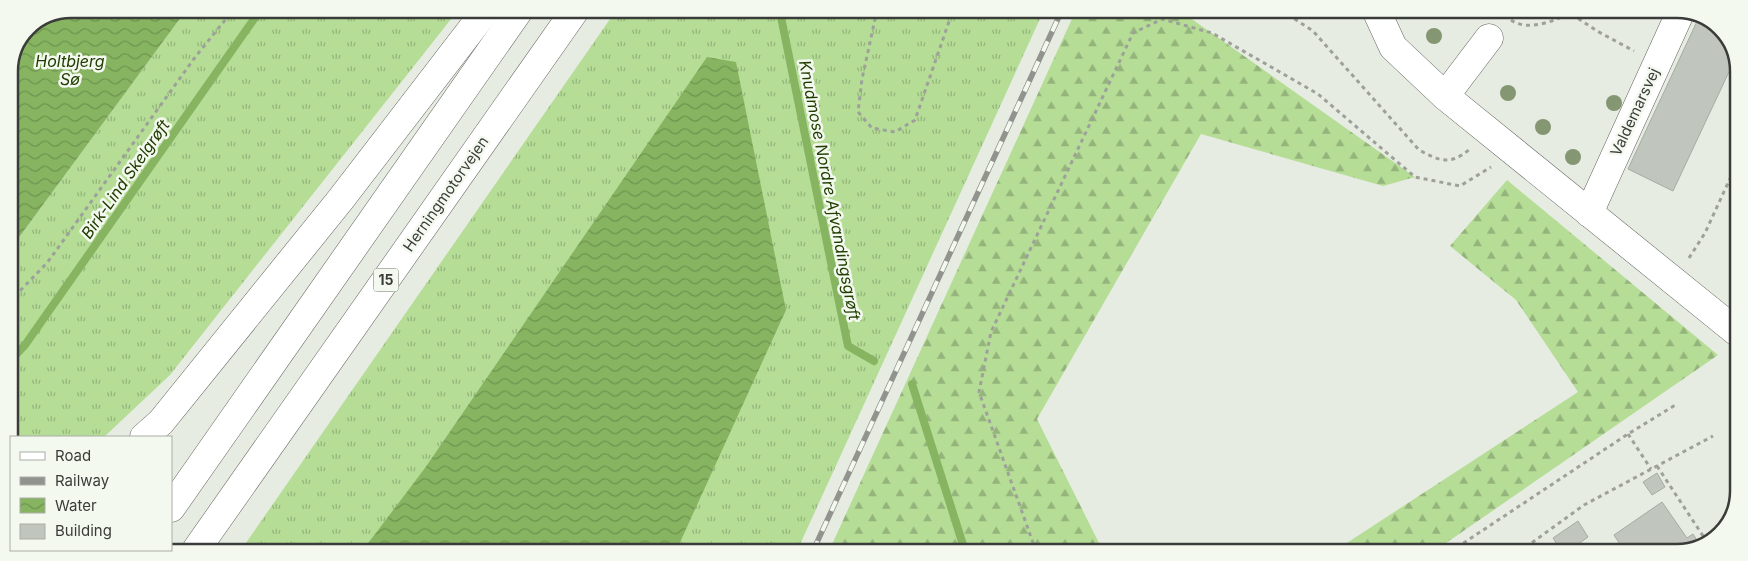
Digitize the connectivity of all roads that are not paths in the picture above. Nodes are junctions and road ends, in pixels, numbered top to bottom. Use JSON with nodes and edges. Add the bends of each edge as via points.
{"nodes":[{"id":1,"x":480,"y":18,"type":"edge"},
{"id":2,"x":514,"y":18,"type":"edge"},
{"id":3,"x":570,"y":18,"type":"edge"},
{"id":4,"x":1380,"y":18,"type":"edge"},
{"id":5,"x":1678,"y":18,"type":"edge"},
{"id":6,"x":1489,"y":38,"type":"dead end"},
{"id":7,"x":1445,"y":96,"type":"junction"},
{"id":8,"x":1589,"y":213,"type":"junction"},
{"id":9,"x":1730,"y":326,"type":"edge"},
{"id":10,"x":145,"y":436,"type":"edge"},
{"id":11,"x":172,"y":507,"type":"edge"},
{"id":12,"x":200,"y":544,"type":"edge"}],
"edges":[{"from":1,"to":10,"type":"main road","via":[[341,200],[161,422]]},
{"from":2,"to":11,"type":"main road"},
{"from":3,"to":12,"type":"main road","name":"Herningmotorvejen","number":"15"},
{"from":4,"to":7,"type":"main road","via":[[1394,47]]},
{"from":5,"to":8,"type":"main road","name":"Valdemarsvej"},
{"from":6,"to":7,"type":"main road"},
{"from":7,"to":8,"type":"main road"},
{"from":8,"to":9,"type":"main road"}]}
